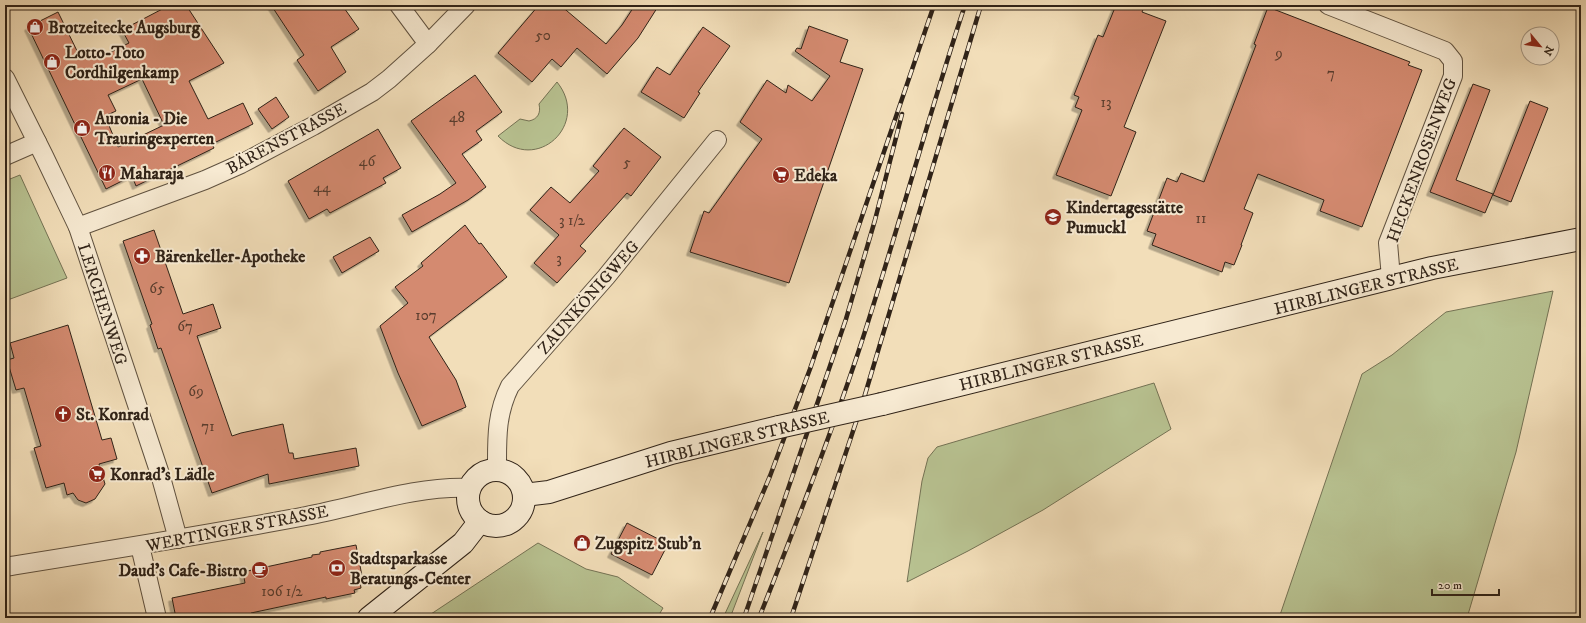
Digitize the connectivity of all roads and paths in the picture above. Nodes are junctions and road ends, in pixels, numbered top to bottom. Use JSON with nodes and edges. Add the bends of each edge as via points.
{"nodes":[{"id":1,"x":399,"y":5,"type":"edge"},
{"id":2,"x":466,"y":5,"type":"edge"},
{"id":3,"x":1328,"y":5,"type":"edge"},
{"id":4,"x":1365,"y":11,"type":"edge"},
{"id":5,"x":428,"y":44,"type":"junction"},
{"id":6,"x":5,"y":78,"type":"edge"},
{"id":7,"x":717,"y":140,"type":"dead end"},
{"id":8,"x":37,"y":142,"type":"junction"},
{"id":9,"x":5,"y":156,"type":"edge"},
{"id":10,"x":78,"y":227,"type":"junction"},
{"id":11,"x":1581,"y":240,"type":"edge"},
{"id":12,"x":1391,"y":278,"type":"junction"},
{"id":13,"x":497,"y":469,"type":"junction"},
{"id":14,"x":469,"y":488,"type":"junction"},
{"id":15,"x":524,"y":495,"type":"junction"},
{"id":16,"x":480,"y":521,"type":"junction"},
{"id":17,"x":178,"y":539,"type":"junction"},
{"id":18,"x":140,"y":546,"type":"junction"},
{"id":19,"x":5,"y":567,"type":"edge"},
{"id":20,"x":157,"y":618,"type":"edge"},
{"id":21,"x":369,"y":618,"type":"edge"}],
"edges":[{"from":1,"to":5,"type":"street"},
{"from":2,"to":5,"type":"street","name":"BÄRENSTRASSE"},
{"from":3,"to":4,"type":"street","name":"HECKENROSENWEG"},
{"from":4,"to":12,"type":"street","name":"HECKENROSENWEG","via":[[1445,51],[1453,61],[1453,76],[1388,243]]},
{"from":5,"to":10,"type":"street","name":"BÄRENSTRASSE","via":[[372,92],[241,164]]},
{"from":6,"to":8,"type":"street","name":"LERCHENWEG"},
{"from":7,"to":13,"type":"street","name":"ZAUNKÖNIGWEG","via":[[606,277],[510,386],[499,418]]},
{"from":8,"to":9,"type":"street"},
{"from":8,"to":10,"type":"street","name":"LERCHENWEG"},
{"from":10,"to":17,"type":"street","name":"LERCHENWEG","via":[[160,474]]},
{"from":11,"to":12,"type":"street","name":"HIRBLINGER STRASSE"},
{"from":12,"to":15,"type":"street","name":"HIRBLINGER STRASSE","bridge":true,"via":[[882,404],[671,453],[550,492]]},
{"from":13,"to":14,"type":"street","via":[[481,473]]},
{"from":13,"to":15,"type":"street","via":[[512,474],[522,487]]},
{"from":14,"to":16,"type":"street","via":[[469,506]]},
{"from":14,"to":17,"type":"street","name":"WERTINGER STRASSE","via":[[449,487],[406,494],[308,516]]},
{"from":15,"to":16,"type":"street","via":[[521,511],[508,524],[498,526]]},
{"from":16,"to":21,"type":"street","via":[[463,543]]},
{"from":17,"to":18,"type":"street","name":"WERTINGER STRASSE"},
{"from":18,"to":19,"type":"street","name":"WERTINGER STRASSE"},
{"from":18,"to":20,"type":"street"}]}
